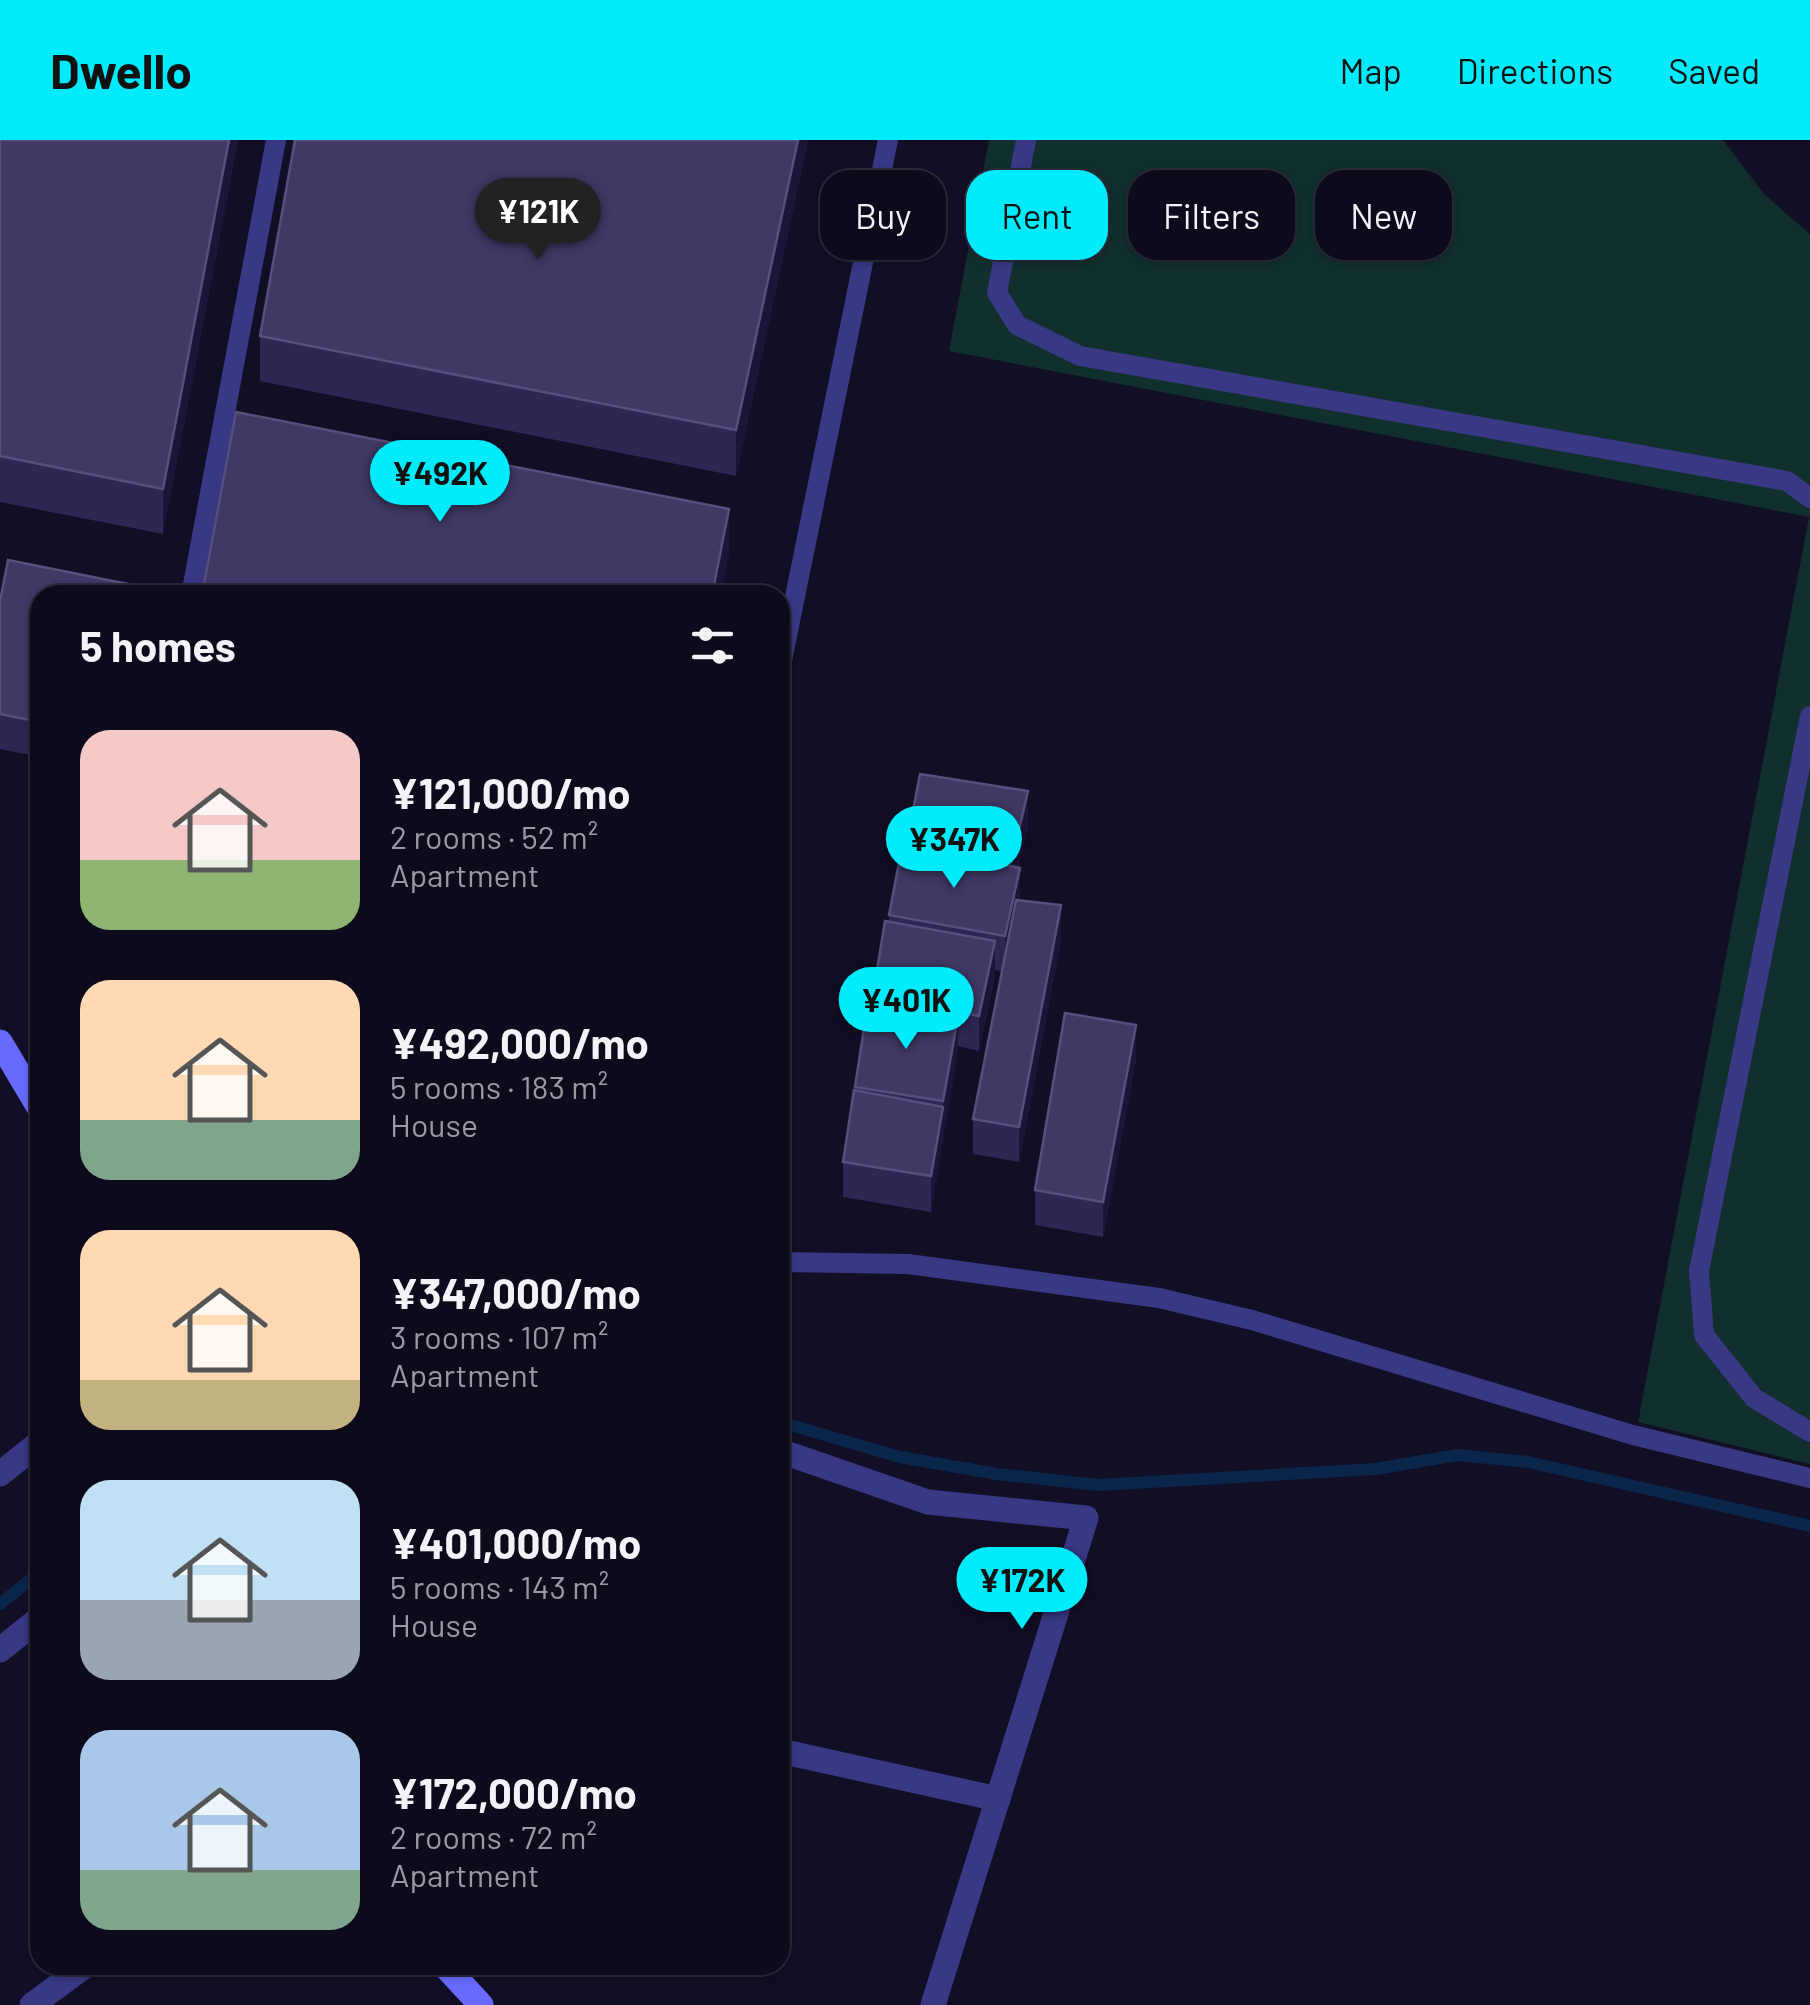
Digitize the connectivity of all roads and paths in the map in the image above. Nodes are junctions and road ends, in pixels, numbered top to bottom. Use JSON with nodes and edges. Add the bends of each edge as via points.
{"nodes":[{"id":1,"x":276,"y":140,"type":"edge"},
{"id":2,"x":888,"y":140,"type":"edge"},
{"id":3,"x":1026,"y":140,"type":"edge"},
{"id":4,"x":1810,"y":498,"type":"edge"},
{"id":5,"x":193,"y":585,"type":"edge"},
{"id":6,"x":790,"y":621,"type":"edge"},
{"id":7,"x":1810,"y":716,"type":"edge"},
{"id":8,"x":0,"y":1042,"type":"edge"},
{"id":9,"x":30,"y":1092,"type":"edge"},
{"id":10,"x":790,"y":1262,"type":"edge"},
{"id":11,"x":1810,"y":1432,"type":"edge"},
{"id":12,"x":30,"y":1450,"type":"edge"},
{"id":13,"x":790,"y":1454,"type":"edge"},
{"id":14,"x":0,"y":1474,"type":"edge"},
{"id":15,"x":1810,"y":1478,"type":"edge"},
{"id":16,"x":30,"y":1626,"type":"edge"},
{"id":17,"x":0,"y":1650,"type":"edge"},
{"id":18,"x":790,"y":1754,"type":"edge"},
{"id":19,"x":998,"y":1799,"type":"junction"},
{"id":20,"x":72,"y":1975,"type":"edge"},
{"id":21,"x":454,"y":1975,"type":"edge"},
{"id":22,"x":32,"y":2005,"type":"edge"},
{"id":23,"x":482,"y":2005,"type":"edge"},
{"id":24,"x":933,"y":2005,"type":"edge"}],
"edges":[{"from":1,"to":5,"type":"lane"},
{"from":2,"to":6,"type":"lane"},
{"from":3,"to":4,"type":"lane","via":[[997,293],[1017,325],[1080,356],[1787,480]]},
{"from":7,"to":11,"type":"lane","via":[[1699,1271],[1704,1334],[1754,1398]]},
{"from":8,"to":9,"type":"street"},
{"from":10,"to":15,"type":"lane","via":[[908,1264],[1159,1298],[1633,1435]]},
{"from":12,"to":14,"type":"street"},
{"from":13,"to":19,"type":"street","via":[[928,1502],[1086,1518]]},
{"from":16,"to":17,"type":"street"},
{"from":18,"to":19,"type":"street"},
{"from":19,"to":24,"type":"street"},
{"from":20,"to":22,"type":"street"},
{"from":21,"to":23,"type":"street"}]}
